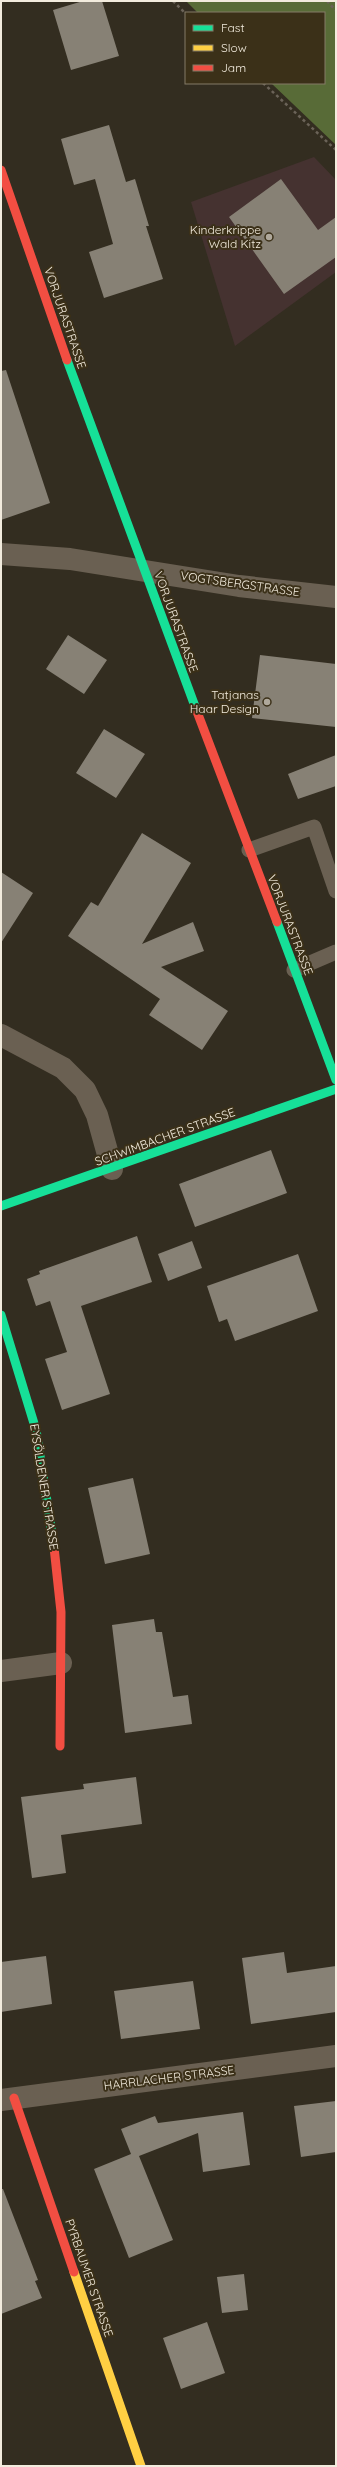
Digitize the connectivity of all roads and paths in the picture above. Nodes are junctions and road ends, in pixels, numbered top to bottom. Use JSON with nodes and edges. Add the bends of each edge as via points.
{"nodes":[{"id":1,"x":173,"y":1,"type":"edge"},
{"id":2,"x":327,"y":1,"type":"edge"},
{"id":3,"x":336,"y":11,"type":"edge"},
{"id":4,"x":185,"y":13,"type":"edge"},
{"id":5,"x":264,"y":84,"type":"edge"},
{"id":6,"x":336,"y":150,"type":"edge"},
{"id":7,"x":1,"y":170,"type":"edge"},
{"id":8,"x":1,"y":554,"type":"edge"},
{"id":9,"x":143,"y":569,"type":"junction"},
{"id":10,"x":336,"y":597,"type":"edge"},
{"id":11,"x":249,"y":850,"type":"junction"},
{"id":12,"x":336,"y":891,"type":"edge"},
{"id":13,"x":336,"y":952,"type":"edge"},
{"id":14,"x":294,"y":970,"type":"junction"},
{"id":15,"x":1,"y":1035,"type":"edge"},
{"id":16,"x":336,"y":1080,"type":"edge"},
{"id":17,"x":336,"y":1089,"type":"edge"},
{"id":18,"x":112,"y":1169,"type":"junction"},
{"id":19,"x":1,"y":1206,"type":"edge"},
{"id":20,"x":1,"y":1315,"type":"edge"},
{"id":21,"x":61,"y":1663,"type":"junction"},
{"id":22,"x":1,"y":1671,"type":"edge"},
{"id":23,"x":60,"y":1746,"type":"dead end"},
{"id":24,"x":336,"y":2056,"type":"edge"},
{"id":25,"x":8,"y":2099,"type":"edge"},
{"id":26,"x":141,"y":2466,"type":"edge"}],
"edges":[{"from":1,"to":4,"type":"path"},
{"from":2,"to":3,"type":"path"},
{"from":5,"to":6,"type":"path"},
{"from":7,"to":9,"type":"street","name":"VORJURASTRASSE","via":[[94,438]]},
{"from":8,"to":9,"type":"street","name":"VOGTSBERGSTRASSE","via":[[70,559]]},
{"from":9,"to":10,"type":"street","name":"VOGTSBERGSTRASSE","via":[[239,586]]},
{"from":9,"to":11,"type":"street","name":"VORJURASTRASSE"},
{"from":11,"to":12,"type":"lane","via":[[314,827]]},
{"from":11,"to":14,"type":"street","name":"VORJURASTRASSE"},
{"from":13,"to":14,"type":"lane"},
{"from":14,"to":16,"type":"street","name":"VORJURASTRASSE"},
{"from":15,"to":18,"type":"street","via":[[63,1068],[85,1090],[97,1115]]},
{"from":17,"to":18,"type":"street","name":"SCHWIMBACHER STRASSE"},
{"from":18,"to":19,"type":"street","name":"SCHWIMBACHER STRASSE"},
{"from":20,"to":21,"type":"street","name":"EYSÖLDENER STRASSE","via":[[27,1394],[44,1473],[57,1567],[61,1612]]},
{"from":21,"to":22,"type":"street"},
{"from":21,"to":23,"type":"street","name":"EYSÖLDENER STRASSE"},
{"from":24,"to":25,"type":"street","name":"HARRLACHER STRASSE"},
{"from":25,"to":26,"type":"street","name":"PYRBAUMER STRASSE"}]}
